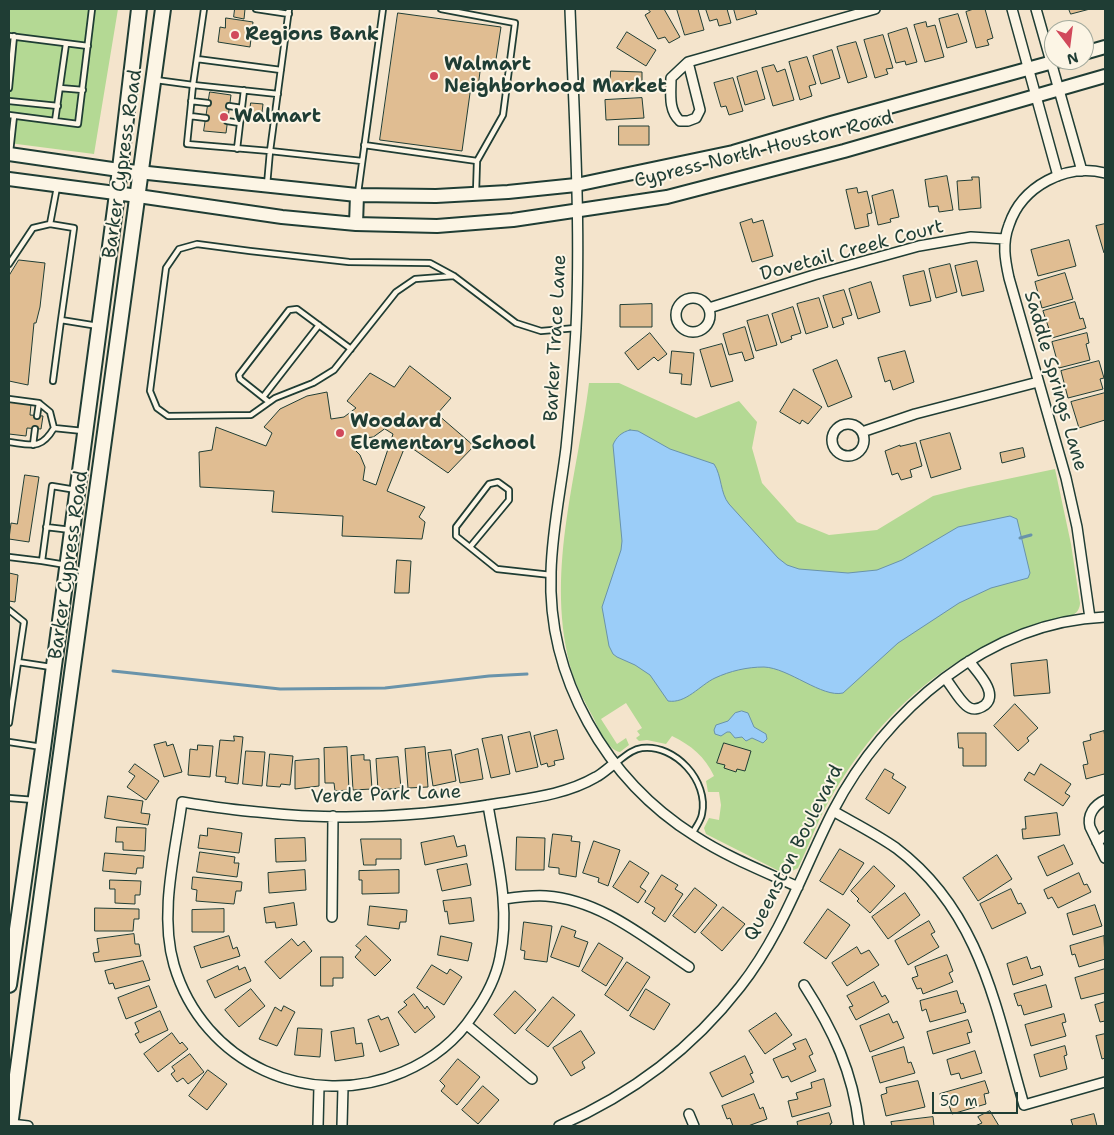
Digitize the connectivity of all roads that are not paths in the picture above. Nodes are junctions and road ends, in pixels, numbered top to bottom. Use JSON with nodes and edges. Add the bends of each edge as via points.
{"nodes":[{"id":1,"x":92,"y":9,"type":"edge"},
{"id":2,"x":139,"y":9,"type":"edge"},
{"id":3,"x":163,"y":9,"type":"edge"},
{"id":4,"x":204,"y":9,"type":"edge"},
{"id":5,"x":256,"y":9,"type":"edge"},
{"id":6,"x":383,"y":9,"type":"edge"},
{"id":7,"x":441,"y":9,"type":"edge"},
{"id":8,"x":570,"y":9,"type":"edge"},
{"id":9,"x":876,"y":9,"type":"edge"},
{"id":10,"x":1012,"y":9,"type":"edge"},
{"id":11,"x":1036,"y":9,"type":"edge"},
{"id":12,"x":289,"y":11,"type":"edge"},
{"id":13,"x":1044,"y":30,"type":"edge"},
{"id":14,"x":11,"y":36,"type":"edge"},
{"id":15,"x":66,"y":44,"type":"junction"},
{"id":16,"x":88,"y":46,"type":"junction"},
{"id":17,"x":197,"y":59,"type":"junction"},
{"id":18,"x":688,"y":62,"type":"junction"},
{"id":19,"x":1044,"y":65,"type":"edge"},
{"id":20,"x":1029,"y":69,"type":"junction"},
{"id":21,"x":281,"y":70,"type":"junction"},
{"id":22,"x":1057,"y":70,"type":"edge"},
{"id":23,"x":1105,"y":76,"type":"edge"},
{"id":24,"x":153,"y":80,"type":"junction"},
{"id":25,"x":193,"y":85,"type":"junction"},
{"id":26,"x":9,"y":88,"type":"edge"},
{"id":27,"x":60,"y":88,"type":"junction"},
{"id":28,"x":82,"y":90,"type":"junction"},
{"id":29,"x":244,"y":90,"type":"junction"},
{"id":30,"x":1059,"y":90,"type":"junction"},
{"id":31,"x":278,"y":94,"type":"junction"},
{"id":32,"x":1036,"y":96,"type":"junction"},
{"id":33,"x":191,"y":100,"type":"junction"},
{"id":34,"x":9,"y":101,"type":"edge"},
{"id":35,"x":208,"y":103,"type":"dead end"},
{"id":36,"x":58,"y":106,"type":"junction"},
{"id":37,"x":229,"y":106,"type":"dead end"},
{"id":38,"x":242,"y":108,"type":"junction"},
{"id":39,"x":11,"y":116,"type":"edge"},
{"id":40,"x":190,"y":116,"type":"junction"},
{"id":41,"x":206,"y":118,"type":"dead end"},
{"id":42,"x":55,"y":121,"type":"junction"},
{"id":43,"x":227,"y":121,"type":"dead end"},
{"id":44,"x":240,"y":123,"type":"junction"},
{"id":45,"x":364,"y":145,"type":"junction"},
{"id":46,"x":236,"y":149,"type":"junction"},
{"id":47,"x":270,"y":151,"type":"junction"},
{"id":48,"x":9,"y":154,"type":"edge"},
{"id":49,"x":477,"y":161,"type":"junction"},
{"id":50,"x":362,"y":162,"type":"junction"},
{"id":51,"x":119,"y":170,"type":"junction"},
{"id":52,"x":1082,"y":171,"type":"junction"},
{"id":53,"x":141,"y":172,"type":"junction"},
{"id":54,"x":1105,"y":173,"type":"edge"},
{"id":55,"x":1058,"y":176,"type":"junction"},
{"id":56,"x":9,"y":179,"type":"edge"},
{"id":57,"x":576,"y":185,"type":"junction"},
{"id":58,"x":57,"y":186,"type":"junction"},
{"id":59,"x":267,"y":186,"type":"junction"},
{"id":60,"x":117,"y":194,"type":"junction"},
{"id":61,"x":476,"y":194,"type":"junction"},
{"id":62,"x":358,"y":195,"type":"junction"},
{"id":63,"x":138,"y":196,"type":"junction"},
{"id":64,"x":578,"y":212,"type":"junction"},
{"id":65,"x":50,"y":224,"type":"junction"},
{"id":66,"x":356,"y":224,"type":"junction"},
{"id":67,"x":1005,"y":238,"type":"junction"},
{"id":68,"x":9,"y":264,"type":"edge"},
{"id":69,"x":454,"y":276,"type":"junction"},
{"id":70,"x":709,"y":308,"type":"dead end"},
{"id":71,"x":61,"y":320,"type":"junction"},
{"id":72,"x":319,"y":325,"type":"junction"},
{"id":73,"x":100,"y":326,"type":"junction"},
{"id":74,"x":576,"y":328,"type":"junction"},
{"id":75,"x":350,"y":349,"type":"junction"},
{"id":76,"x":53,"y":381,"type":"dead end"},
{"id":77,"x":1038,"y":382,"type":"junction"},
{"id":78,"x":263,"y":397,"type":"junction"},
{"id":79,"x":9,"y":399,"type":"edge"},
{"id":80,"x":269,"y":402,"type":"junction"},
{"id":81,"x":39,"y":403,"type":"junction"},
{"id":82,"x":37,"y":416,"type":"dead end"},
{"id":83,"x":54,"y":428,"type":"junction"},
{"id":84,"x":35,"y":429,"type":"dead end"},
{"id":85,"x":85,"y":431,"type":"junction"},
{"id":86,"x":862,"y":432,"type":"dead end"},
{"id":87,"x":106,"y":433,"type":"junction"},
{"id":88,"x":9,"y":442,"type":"edge"},
{"id":89,"x":33,"y":445,"type":"junction"},
{"id":90,"x":78,"y":490,"type":"junction"},
{"id":91,"x":46,"y":527,"type":"junction"},
{"id":92,"x":72,"y":530,"type":"junction"},
{"id":93,"x":470,"y":547,"type":"junction"},
{"id":94,"x":9,"y":557,"type":"edge"},
{"id":95,"x":42,"y":561,"type":"junction"},
{"id":96,"x":67,"y":565,"type":"junction"},
{"id":97,"x":551,"y":575,"type":"junction"},
{"id":98,"x":9,"y":610,"type":"edge"},
{"id":99,"x":1105,"y":617,"type":"edge"},
{"id":100,"x":1090,"y":618,"type":"junction"},
{"id":101,"x":969,"y":661,"type":"junction"},
{"id":102,"x":18,"y":662,"type":"junction"},
{"id":103,"x":54,"y":667,"type":"junction"},
{"id":104,"x":945,"y":678,"type":"junction"},
{"id":105,"x":10,"y":712,"type":"edge"},
{"id":106,"x":9,"y":723,"type":"edge"},
{"id":107,"x":9,"y":742,"type":"edge"},
{"id":108,"x":43,"y":748,"type":"junction"},
{"id":109,"x":62,"y":751,"type":"junction"},
{"id":110,"x":614,"y":764,"type":"junction"},
{"id":111,"x":9,"y":798,"type":"edge"},
{"id":112,"x":35,"y":800,"type":"junction"},
{"id":113,"x":1105,"y":800,"type":"edge"},
{"id":114,"x":488,"y":805,"type":"junction"},
{"id":115,"x":833,"y":811,"type":"junction"},
{"id":116,"x":333,"y":816,"type":"junction"},
{"id":117,"x":692,"y":834,"type":"junction"},
{"id":118,"x":1105,"y":836,"type":"edge"},
{"id":119,"x":1097,"y":842,"type":"junction"},
{"id":120,"x":1105,"y":858,"type":"edge"},
{"id":121,"x":798,"y":887,"type":"junction"},
{"id":122,"x":504,"y":898,"type":"junction"},
{"id":123,"x":332,"y":917,"type":"dead end"},
{"id":124,"x":13,"y":926,"type":"edge"},
{"id":125,"x":36,"y":930,"type":"junction"},
{"id":126,"x":689,"y":968,"type":"dead end"},
{"id":127,"x":9,"y":984,"type":"edge"},
{"id":128,"x":804,"y":985,"type":"dead end"},
{"id":129,"x":467,"y":1025,"type":"junction"},
{"id":130,"x":532,"y":1079,"type":"dead end"},
{"id":131,"x":1105,"y":1082,"type":"edge"},
{"id":132,"x":319,"y":1086,"type":"junction"},
{"id":133,"x":343,"y":1087,"type":"junction"},
{"id":134,"x":689,"y":1114,"type":"dead end"},
{"id":135,"x":571,"y":1124,"type":"edge"},
{"id":136,"x":10,"y":1125,"type":"edge"},
{"id":137,"x":28,"y":1126,"type":"edge"},
{"id":138,"x":318,"y":1126,"type":"edge"},
{"id":139,"x":342,"y":1126,"type":"edge"},
{"id":140,"x":559,"y":1126,"type":"edge"},
{"id":141,"x":694,"y":1126,"type":"edge"},
{"id":142,"x":859,"y":1126,"type":"edge"}],
"edges":[{"from":1,"to":16,"type":"lane"},
{"from":2,"to":51,"type":"main road","name":"Barker Cypress Road"},
{"from":3,"to":24,"type":"main road","name":"Barker Cypress Road"},
{"from":4,"to":17,"type":"lane"},
{"from":5,"to":12,"type":"lane"},
{"from":6,"to":45,"type":"lane"},
{"from":7,"to":49,"type":"lane","via":[[515,23],[503,115]]},
{"from":8,"to":57,"type":"street","name":"Barker Trace Lane"},
{"from":9,"to":18,"type":"street"},
{"from":10,"to":20,"type":"street"},
{"from":11,"to":13,"type":"street"},
{"from":12,"to":21,"type":"lane"},
{"from":14,"to":15,"type":"lane"},
{"from":14,"to":26,"type":"lane"},
{"from":15,"to":16,"type":"lane"},
{"from":15,"to":27,"type":"lane"},
{"from":16,"to":28,"type":"lane"},
{"from":17,"to":21,"type":"lane"},
{"from":17,"to":25,"type":"lane"},
{"from":18,"to":18,"type":"street","via":[[671,78],[672,107],[680,121],[696,118],[700,110]]},
{"from":19,"to":20,"type":"main road","name":"Cypress North Houston Road"},
{"from":20,"to":32,"type":"street"},
{"from":20,"to":57,"type":"main road","name":"Cypress North Houston Road","via":[[733,152]]},
{"from":21,"to":31,"type":"lane"},
{"from":22,"to":30,"type":"street"},
{"from":23,"to":30,"type":"main road","name":"Cypress North Houston Road"},
{"from":24,"to":25,"type":"lane"},
{"from":24,"to":53,"type":"main road","name":"Barker Cypress Road"},
{"from":25,"to":29,"type":"lane"},
{"from":25,"to":33,"type":"lane"},
{"from":27,"to":28,"type":"lane"},
{"from":27,"to":36,"type":"lane"},
{"from":28,"to":42,"type":"lane","via":[[78,124]]},
{"from":29,"to":31,"type":"lane"},
{"from":29,"to":38,"type":"lane"},
{"from":30,"to":32,"type":"main road","name":"Cypress North Houston Road"},
{"from":30,"to":52,"type":"street"},
{"from":31,"to":47,"type":"lane"},
{"from":32,"to":55,"type":"street"},
{"from":32,"to":64,"type":"main road","name":"Cypress North Houston Road","via":[[667,197]]},
{"from":33,"to":35,"type":"lane"},
{"from":33,"to":40,"type":"lane"},
{"from":34,"to":36,"type":"lane"},
{"from":36,"to":42,"type":"lane"},
{"from":37,"to":38,"type":"lane"},
{"from":38,"to":44,"type":"lane"},
{"from":39,"to":42,"type":"lane"},
{"from":39,"to":48,"type":"lane"},
{"from":40,"to":41,"type":"lane"},
{"from":40,"to":46,"type":"lane","via":[[186,144]]},
{"from":43,"to":44,"type":"lane"},
{"from":44,"to":46,"type":"lane"},
{"from":45,"to":49,"type":"lane"},
{"from":45,"to":50,"type":"lane"},
{"from":46,"to":47,"type":"lane"},
{"from":47,"to":50,"type":"lane"},
{"from":47,"to":59,"type":"lane"},
{"from":48,"to":51,"type":"main road","name":"Cypress North Houston Road"},
{"from":49,"to":61,"type":"lane"},
{"from":50,"to":62,"type":"lane"},
{"from":51,"to":53,"type":"main road","name":"Cypress North Houston Road"},
{"from":51,"to":60,"type":"main road","name":"Barker Cypress Road"},
{"from":52,"to":54,"type":"street","name":"Saddle Springs Lane"},
{"from":52,"to":55,"type":"street","name":"Saddle Springs Lane"},
{"from":53,"to":59,"type":"main road","name":"Cypress North Houston Road"},
{"from":53,"to":63,"type":"main road","name":"Barker Cypress Road"},
{"from":55,"to":67,"type":"street","name":"Saddle Springs Lane","via":[[1043,182],[1016,209]]},
{"from":56,"to":58,"type":"main road","name":"Cypress North Houston Road"},
{"from":57,"to":61,"type":"main road","name":"Cypress North Houston Road"},
{"from":57,"to":64,"type":"street","name":"Barker Trace Lane"},
{"from":58,"to":60,"type":"main road","name":"Cypress North Houston Road"},
{"from":58,"to":65,"type":"lane"},
{"from":59,"to":62,"type":"main road","name":"Cypress North Houston Road"},
{"from":60,"to":63,"type":"main road","name":"Cypress North Houston Road"},
{"from":60,"to":73,"type":"main road","name":"Barker Cypress Road"},
{"from":61,"to":62,"type":"main road","name":"Cypress North Houston Road"},
{"from":62,"to":66,"type":"main road"},
{"from":63,"to":66,"type":"main road","name":"Cypress North Houston Road"},
{"from":63,"to":87,"type":"main road","name":"Barker Cypress Road"},
{"from":64,"to":66,"type":"main road","name":"Cypress North Houston Road","via":[[437,226]]},
{"from":64,"to":74,"type":"street","name":"Barker Trace Lane"},
{"from":65,"to":68,"type":"lane","via":[[33,228]]},
{"from":65,"to":71,"type":"lane","via":[[74,228]]},
{"from":67,"to":70,"type":"street","name":"Dovetail Creek Court","via":[[970,237],[919,246]]},
{"from":67,"to":77,"type":"street","name":"Saddle Springs Lane","via":[[1008,278]]},
{"from":69,"to":74,"type":"lane","via":[[516,323],[541,331]]},
{"from":69,"to":75,"type":"lane","via":[[415,279],[396,292]]},
{"from":69,"to":80,"type":"lane","via":[[430,263],[349,262],[198,244],[179,249],[166,268],[150,391],[157,408],[168,416],[251,415]]},
{"from":71,"to":73,"type":"lane"},
{"from":71,"to":76,"type":"lane"},
{"from":72,"to":75,"type":"lane"},
{"from":72,"to":78,"type":"lane"},
{"from":72,"to":78,"type":"lane","via":[[298,309],[286,312],[240,375],[240,379]]},
{"from":73,"to":85,"type":"main road","name":"Barker Cypress Road"},
{"from":74,"to":97,"type":"street","name":"Barker Trace Lane"},
{"from":75,"to":80,"type":"lane","via":[[334,370]]},
{"from":77,"to":86,"type":"street","via":[[915,414]]},
{"from":77,"to":100,"type":"street","name":"Saddle Springs Lane","via":[[1077,527]]},
{"from":78,"to":80,"type":"lane"},
{"from":79,"to":81,"type":"lane"},
{"from":81,"to":82,"type":"lane"},
{"from":81,"to":83,"type":"lane","via":[[50,412]]},
{"from":83,"to":85,"type":"lane"},
{"from":83,"to":89,"type":"lane","via":[[47,440]]},
{"from":84,"to":89,"type":"lane"},
{"from":85,"to":87,"type":"main road"},
{"from":85,"to":90,"type":"main road","name":"Barker Cypress Road"},
{"from":87,"to":109,"type":"main road","name":"Barker Cypress Road"},
{"from":88,"to":89,"type":"lane"},
{"from":90,"to":91,"type":"lane","via":[[52,486]]},
{"from":90,"to":92,"type":"main road","name":"Barker Cypress Road"},
{"from":91,"to":92,"type":"lane"},
{"from":91,"to":95,"type":"lane"},
{"from":92,"to":96,"type":"main road","name":"Barker Cypress Road"},
{"from":93,"to":93,"type":"lane","via":[[456,536],[456,527],[489,484],[498,482],[509,490],[509,500]]},
{"from":93,"to":97,"type":"lane","via":[[497,569]]},
{"from":94,"to":95,"type":"lane"},
{"from":95,"to":96,"type":"lane"},
{"from":96,"to":103,"type":"main road","name":"Barker Cypress Road"},
{"from":97,"to":110,"type":"street","name":"Barker Trace Lane","via":[[553,618],[561,655],[582,713]]},
{"from":98,"to":102,"type":"lane","via":[[24,622]]},
{"from":99,"to":100,"type":"street","name":"Queenston Boulevard"},
{"from":100,"to":101,"type":"street","name":"Queenston Boulevard","via":[[1065,622],[1016,638]]},
{"from":101,"to":104,"type":"street","name":"Queenston Boulevard"},
{"from":101,"to":104,"type":"street","via":[[990,694],[983,707],[971,709]]},
{"from":102,"to":103,"type":"lane"},
{"from":102,"to":105,"type":"lane"},
{"from":103,"to":108,"type":"main road","name":"Barker Cypress Road"},
{"from":104,"to":115,"type":"street","name":"Queenston Boulevard","via":[[892,726],[868,754]]},
{"from":105,"to":106,"type":"lane"},
{"from":107,"to":108,"type":"lane"},
{"from":108,"to":109,"type":"main road"},
{"from":108,"to":112,"type":"main road","name":"Barker Cypress Road"},
{"from":109,"to":125,"type":"main road","name":"Barker Cypress Road"},
{"from":110,"to":114,"type":"street","name":"Verde Park Lane","via":[[596,777],[554,793]]},
{"from":110,"to":117,"type":"street","name":"Barker Trace Lane","via":[[656,807]]},
{"from":110,"to":117,"type":"lane","via":[[640,748],[652,747],[678,758],[688,767],[704,803],[702,816]]},
{"from":111,"to":112,"type":"lane"},
{"from":112,"to":124,"type":"main road","name":"Barker Cypress Road"},
{"from":113,"to":119,"type":"street","via":[[1089,816],[1090,828]]},
{"from":114,"to":116,"type":"street","name":"Verde Park Lane","via":[[426,814]]},
{"from":114,"to":122,"type":"street"},
{"from":115,"to":121,"type":"street","name":"Queenston Boulevard"},
{"from":115,"to":131,"type":"street","via":[[895,848],[933,882],[951,904],[966,928],[988,983],[1024,1105]]},
{"from":116,"to":123,"type":"street"},
{"from":116,"to":132,"type":"street","name":"Verde Park Lane","via":[[258,812],[182,802],[168,901],[167,925],[174,965],[201,1020],[236,1054],[256,1066],[278,1076]]},
{"from":117,"to":121,"type":"street","name":"Barker Trace Lane"},
{"from":118,"to":119,"type":"street"},
{"from":119,"to":120,"type":"street"},
{"from":121,"to":135,"type":"street","name":"Queenston Boulevard","via":[[759,961],[741,987],[696,1037],[650,1075]]},
{"from":122,"to":126,"type":"street","via":[[547,896],[596,908]]},
{"from":122,"to":129,"type":"street","via":[[500,958],[492,984]]},
{"from":124,"to":125,"type":"main road"},
{"from":124,"to":127,"type":"main road","name":"Barker Cypress Road"},
{"from":125,"to":136,"type":"main road","name":"Barker Cypress Road"},
{"from":128,"to":142,"type":"street","via":[[826,1021],[846,1064]]},
{"from":129,"to":130,"type":"street"},
{"from":129,"to":133,"type":"street","via":[[435,1055],[414,1067],[388,1078]]},
{"from":132,"to":133,"type":"street"},
{"from":132,"to":138,"type":"street"},
{"from":133,"to":139,"type":"street"},
{"from":134,"to":141,"type":"street"},
{"from":135,"to":140,"type":"street","name":"Queenston Boulevard"},
{"from":136,"to":137,"type":"street"}]}
